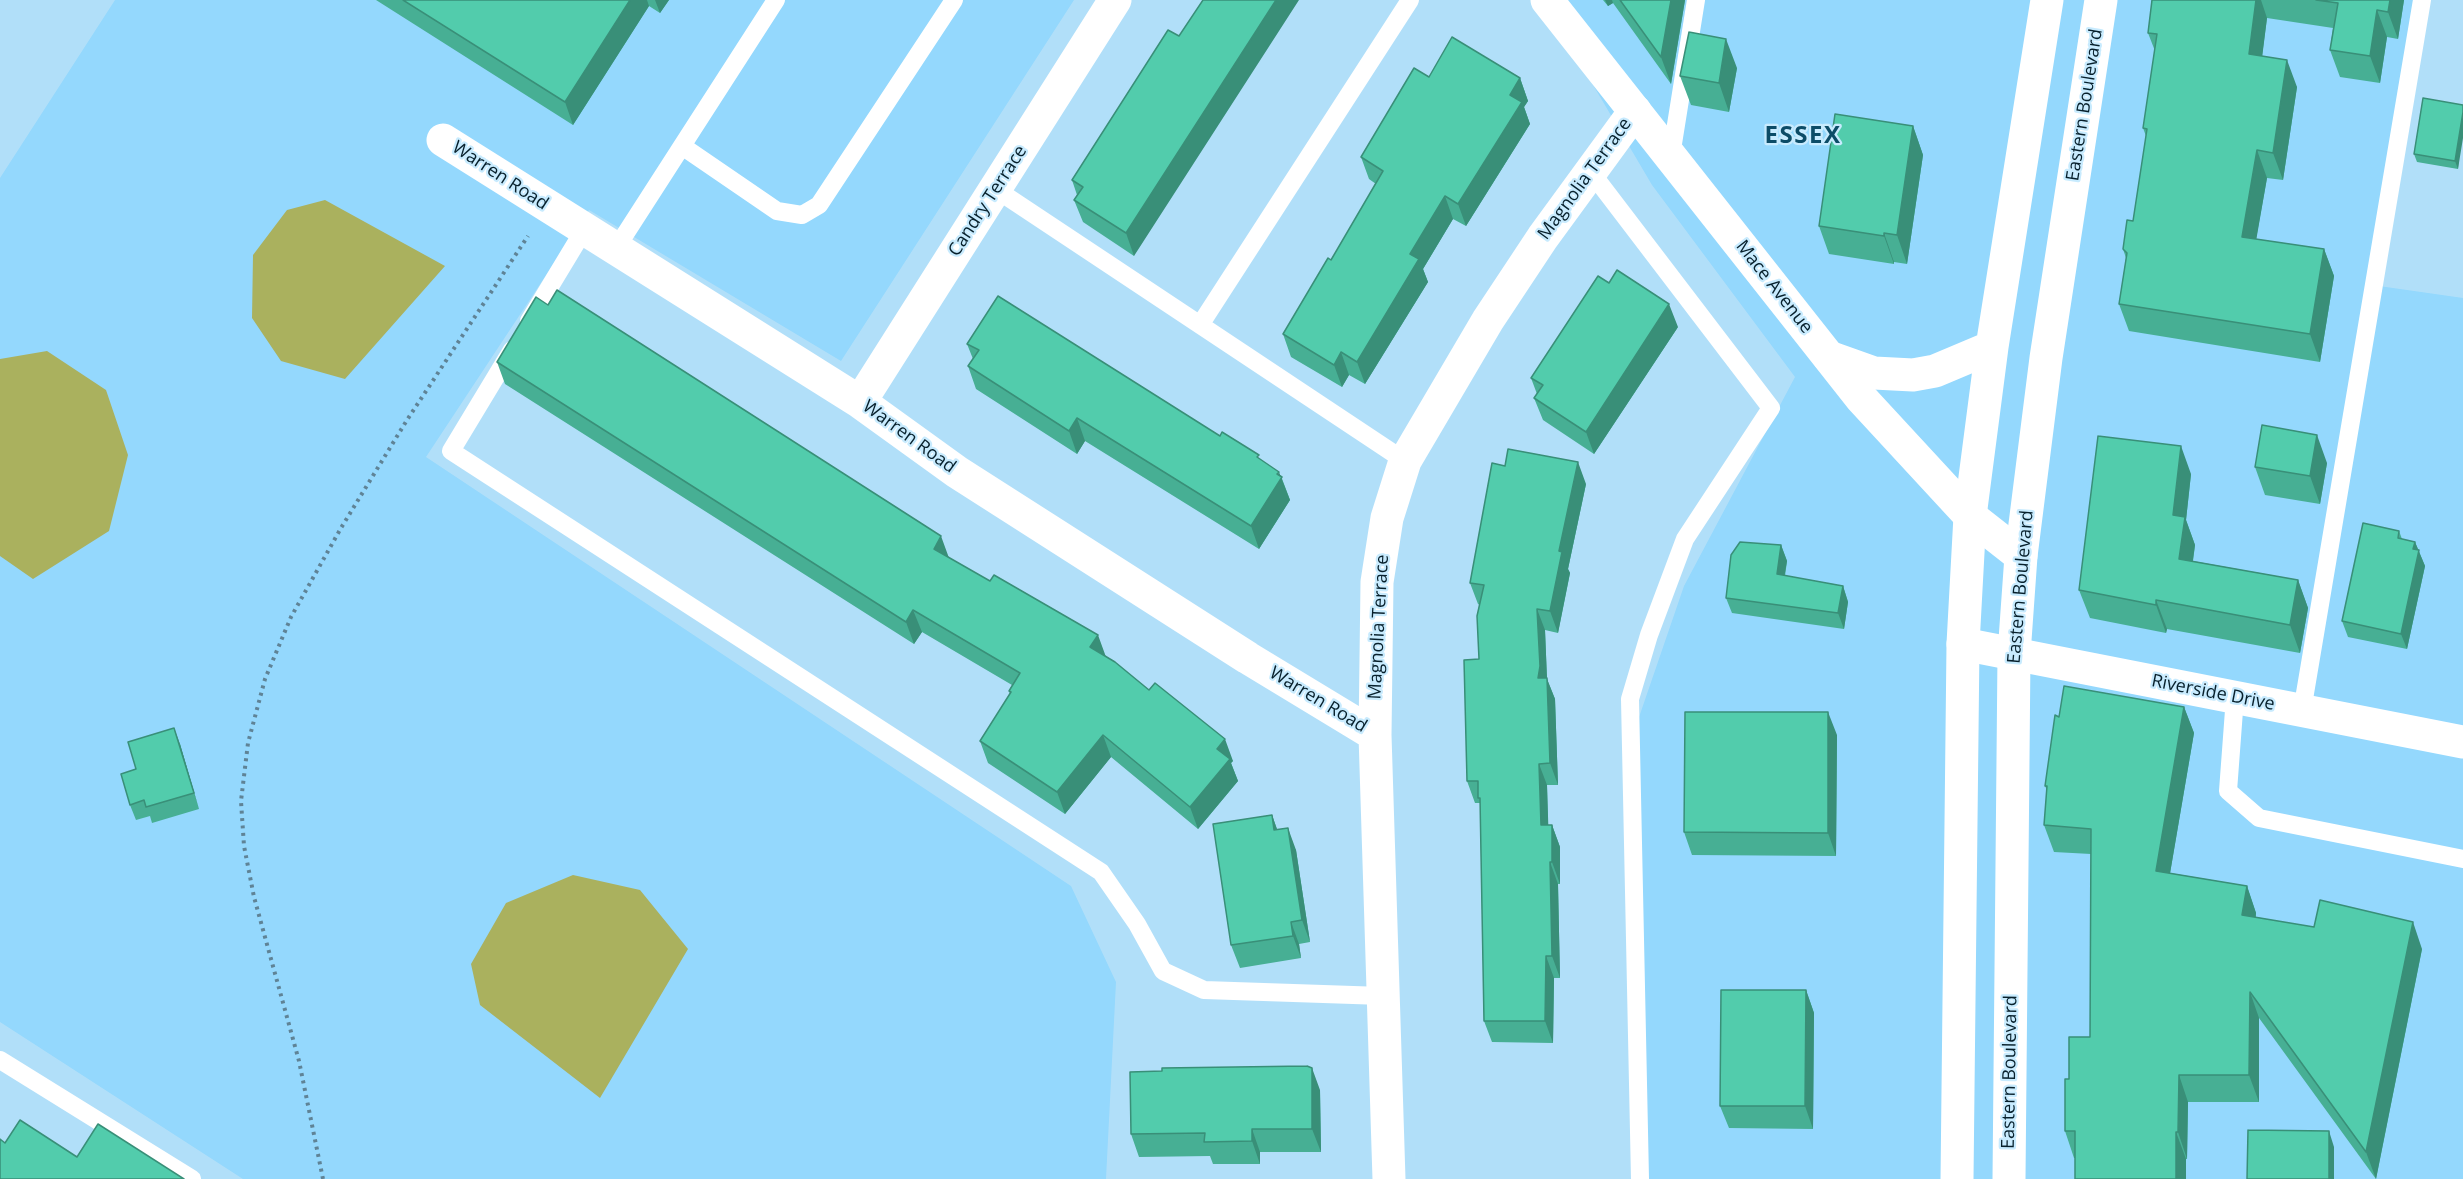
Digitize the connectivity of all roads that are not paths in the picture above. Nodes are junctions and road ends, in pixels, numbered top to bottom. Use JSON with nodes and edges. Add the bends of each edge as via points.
{"nodes":[{"id":1,"x":776,"y":0,"type":"edge"},
{"id":2,"x":954,"y":0,"type":"edge"},
{"id":3,"x":1115,"y":0,"type":"edge"},
{"id":4,"x":1410,"y":0,"type":"edge"},
{"id":5,"x":1547,"y":0,"type":"edge"},
{"id":6,"x":1696,"y":0,"type":"edge"},
{"id":7,"x":2046,"y":0,"type":"edge"},
{"id":8,"x":2101,"y":0,"type":"edge"},
{"id":9,"x":2422,"y":0,"type":"edge"},
{"id":10,"x":1635,"y":111,"type":"junction"},
{"id":11,"x":443,"y":140,"type":"dead end"},
{"id":12,"x":682,"y":146,"type":"junction"},
{"id":13,"x":1671,"y":156,"type":"junction"},
{"id":14,"x":1591,"y":172,"type":"junction"},
{"id":15,"x":996,"y":190,"type":"junction"},
{"id":16,"x":584,"y":230,"type":"junction"},
{"id":17,"x":615,"y":250,"type":"junction"},
{"id":18,"x":1200,"y":325,"type":"junction"},
{"id":19,"x":1992,"y":347,"type":"junction"},
{"id":20,"x":1829,"y":357,"type":"junction"},
{"id":21,"x":860,"y":402,"type":"junction"},
{"id":22,"x":1405,"y":461,"type":"junction"},
{"id":23,"x":1970,"y":516,"type":"junction"},
{"id":24,"x":2020,"y":556,"type":"junction"},
{"id":25,"x":1963,"y":644,"type":"junction"},
{"id":26,"x":2014,"y":654,"type":"junction"},
{"id":27,"x":2235,"y":697,"type":"junction"},
{"id":28,"x":2302,"y":711,"type":"junction"},
{"id":29,"x":1375,"y":735,"type":"junction"},
{"id":30,"x":2463,"y":742,"type":"edge"},
{"id":31,"x":2463,"y":860,"type":"edge"},
{"id":32,"x":1383,"y":996,"type":"junction"},
{"id":33,"x":0,"y":1060,"type":"edge"},
{"id":34,"x":192,"y":1179,"type":"edge"},
{"id":35,"x":1389,"y":1179,"type":"edge"},
{"id":36,"x":1640,"y":1179,"type":"edge"},
{"id":37,"x":1957,"y":1179,"type":"edge"},
{"id":38,"x":2009,"y":1179,"type":"edge"}],
"edges":[{"from":1,"to":12,"type":"lane"},
{"from":2,"to":12,"type":"lane","via":[[819,205],[802,215],[777,211]]},
{"from":3,"to":15,"type":"main road","name":"Candry Terrace"},
{"from":4,"to":18,"type":"lane"},
{"from":5,"to":10,"type":"main road","name":"Mace Avenue"},
{"from":6,"to":13,"type":"lane"},
{"from":7,"to":19,"type":"main road"},
{"from":8,"to":24,"type":"main road","name":"Eastern Boulevard"},
{"from":9,"to":28,"type":"lane"},
{"from":10,"to":13,"type":"main road","name":"Mace Avenue"},
{"from":10,"to":14,"type":"main road","name":"Magnolia Terrace"},
{"from":11,"to":16,"type":"main road","name":"Warren Road"},
{"from":12,"to":17,"type":"lane"},
{"from":13,"to":20,"type":"main road","name":"Mace Avenue"},
{"from":14,"to":22,"type":"main road","name":"Magnolia Terrace","via":[[1488,320]]},
{"from":14,"to":36,"type":"lane","via":[[1771,408],[1685,539],[1630,699]]},
{"from":15,"to":18,"type":"lane"},
{"from":15,"to":21,"type":"main road","name":"Candry Terrace"},
{"from":16,"to":17,"type":"main road","name":"Warren Road"},
{"from":16,"to":32,"type":"lane","via":[[451,451],[1101,872],[1163,971],[1204,990]]},
{"from":17,"to":21,"type":"main road","name":"Warren Road"},
{"from":18,"to":22,"type":"lane"},
{"from":19,"to":20,"type":"main road","via":[[1935,371],[1912,375],[1874,373]]},
{"from":19,"to":23,"type":"main road"},
{"from":20,"to":23,"type":"main road","name":"Mace Avenue","via":[[1861,398]]},
{"from":21,"to":29,"type":"main road","name":"Warren Road","via":[[957,472]]},
{"from":22,"to":29,"type":"main road","name":"Magnolia Terrace","via":[[1387,518],[1377,582]]},
{"from":23,"to":24,"type":"main road","name":"Mace Avenue"},
{"from":23,"to":25,"type":"main road"},
{"from":24,"to":26,"type":"main road","name":"Eastern Boulevard"},
{"from":25,"to":26,"type":"main road","name":"Riverside Drive"},
{"from":25,"to":37,"type":"main road"},
{"from":26,"to":27,"type":"main road","name":"Riverside Drive"},
{"from":26,"to":38,"type":"main road","name":"Eastern Boulevard"},
{"from":27,"to":28,"type":"main road","name":"Riverside Drive"},
{"from":27,"to":31,"type":"lane","via":[[2228,790],[2259,818]]},
{"from":28,"to":30,"type":"main road","name":"Riverside Drive"},
{"from":29,"to":32,"type":"main road","name":"Magnolia Terrace"},
{"from":32,"to":35,"type":"main road","name":"Magnolia Terrace"},
{"from":33,"to":34,"type":"lane"}]}
